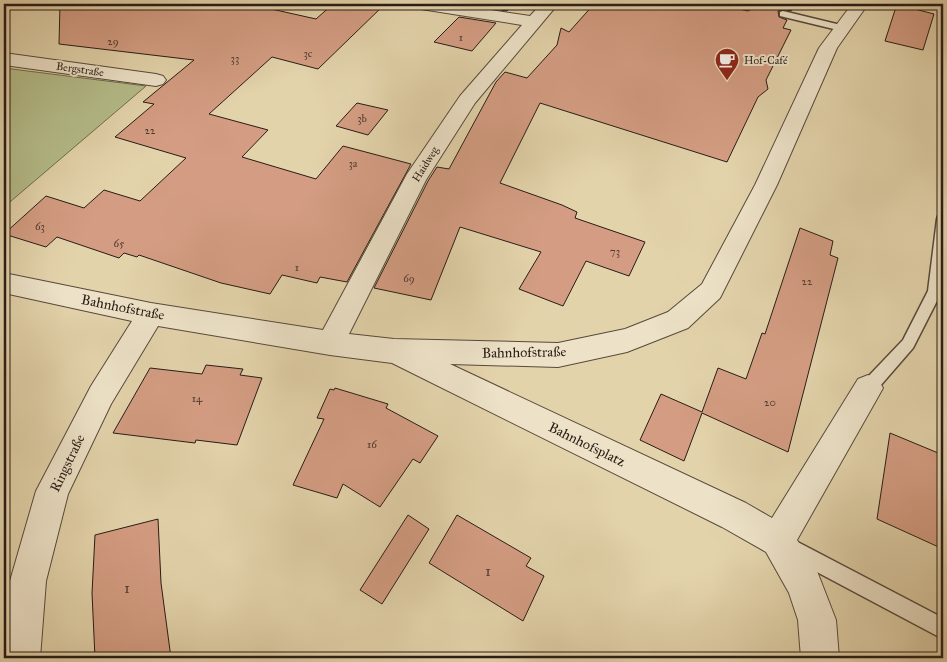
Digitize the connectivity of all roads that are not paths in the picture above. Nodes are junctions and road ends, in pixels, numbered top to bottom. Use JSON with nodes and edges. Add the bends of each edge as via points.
{"nodes":[{"id":1,"x":421,"y":4,"type":"edge"},
{"id":2,"x":550,"y":4,"type":"edge"},
{"id":3,"x":738,"y":4,"type":"edge"},
{"id":4,"x":860,"y":4,"type":"edge"},
{"id":5,"x":748,"y":6,"type":"dead end"},
{"id":6,"x":783,"y":14,"type":"dead end"},
{"id":7,"x":534,"y":22,"type":"junction"},
{"id":8,"x":842,"y":28,"type":"junction"},
{"id":9,"x":4,"y":59,"type":"edge"},
{"id":10,"x":156,"y":80,"type":"dead end"},
{"id":11,"x":943,"y":219,"type":"edge"},
{"id":12,"x":4,"y":283,"type":"edge"},
{"id":13,"x":151,"y":314,"type":"junction"},
{"id":14,"x":330,"y":343,"type":"junction"},
{"id":15,"x":394,"y":351,"type":"junction"},
{"id":16,"x":868,"y":388,"type":"joint"},
{"id":17,"x":778,"y":540,"type":"junction"},
{"id":18,"x":943,"y":629,"type":"edge"},
{"id":19,"x":21,"y":658,"type":"edge"},
{"id":20,"x":820,"y":658,"type":"edge"}],
"edges":[{"from":1,"to":7,"type":"street"},
{"from":2,"to":7,"type":"street","name":"Haidweg"},
{"from":3,"to":5,"type":"lane"},
{"from":4,"to":8,"type":"street","name":"Bahnhofstraße"},
{"from":6,"to":8,"type":"lane"},
{"from":7,"to":14,"type":"street","name":"Haidweg","via":[[467,100],[415,179]]},
{"from":8,"to":15,"type":"street","name":"Bahnhofstraße","via":[[828,48],[766,185],[711,291],[678,320],[627,340],[558,355]]},
{"from":9,"to":10,"type":"street","name":"Bergstraße"},
{"from":11,"to":16,"type":"lane","via":[[935,291],[908,344]]},
{"from":12,"to":13,"type":"street","name":"Bahnhofstraße"},
{"from":13,"to":14,"type":"street","name":"Bahnhofstraße"},
{"from":13,"to":19,"type":"street","name":"Ringstraße","via":[[101,395],[52,491],[28,581]]},
{"from":14,"to":15,"type":"street","name":"Bahnhofstraße"},
{"from":15,"to":17,"type":"street","name":"Bahnhofsplatz","via":[[725,511]]},
{"from":16,"to":17,"type":"street"},
{"from":17,"to":18,"type":"lane"},
{"from":17,"to":20,"type":"street","via":[[804,584],[817,620]]}]}
